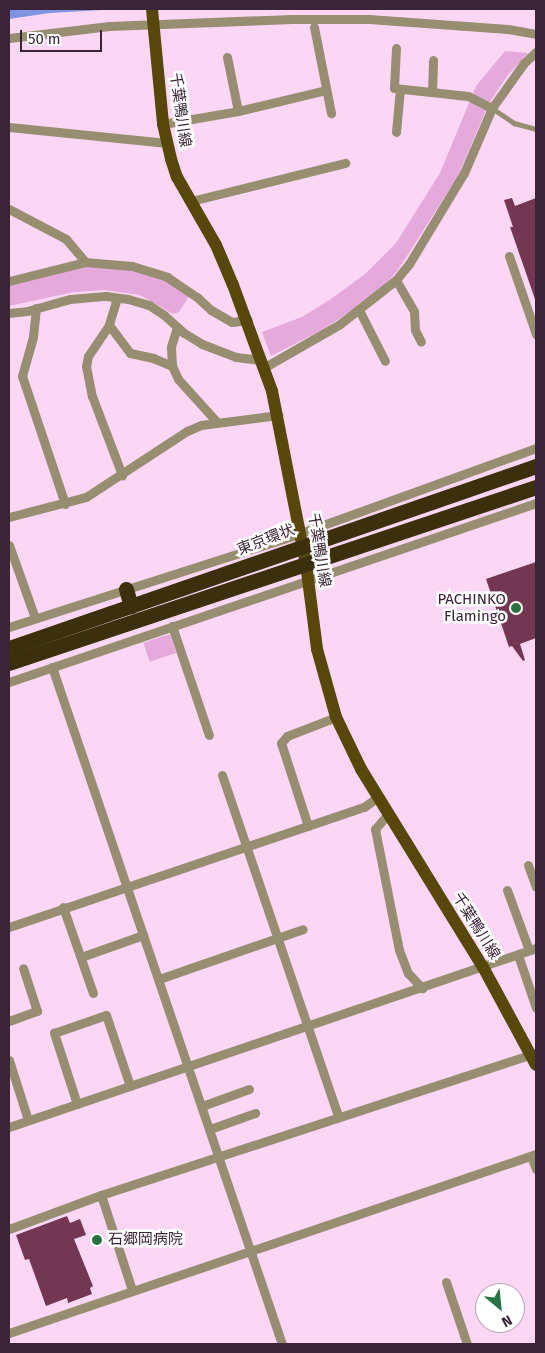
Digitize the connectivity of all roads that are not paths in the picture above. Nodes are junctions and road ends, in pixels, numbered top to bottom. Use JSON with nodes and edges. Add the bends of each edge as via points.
{"nodes":[{"id":1,"x":153,"y":18,"type":"edge"},
{"id":2,"x":314,"y":28,"type":"dead end"},
{"id":3,"x":536,"y":34,"type":"edge"},
{"id":4,"x":9,"y":38,"type":"edge"},
{"id":5,"x":396,"y":48,"type":"dead end"},
{"id":6,"x":536,"y":52,"type":"edge"},
{"id":7,"x":228,"y":57,"type":"dead end"},
{"id":8,"x":434,"y":60,"type":"dead end"},
{"id":9,"x":400,"y":89,"type":"junction"},
{"id":10,"x":326,"y":90,"type":"junction"},
{"id":11,"x":432,"y":92,"type":"junction"},
{"id":12,"x":492,"y":108,"type":"junction"},
{"id":13,"x":238,"y":111,"type":"junction"},
{"id":14,"x":331,"y":113,"type":"dead end"},
{"id":15,"x":163,"y":124,"type":"junction"},
{"id":16,"x":9,"y":127,"type":"edge"},
{"id":17,"x":536,"y":129,"type":"edge"},
{"id":18,"x":396,"y":132,"type":"dead end"},
{"id":19,"x":167,"y":143,"type":"junction"},
{"id":20,"x":345,"y":163,"type":"dead end"},
{"id":21,"x":191,"y":201,"type":"junction"},
{"id":22,"x":9,"y":209,"type":"edge"},
{"id":23,"x":510,"y":256,"type":"dead end"},
{"id":24,"x":85,"y":262,"type":"junction"},
{"id":25,"x":396,"y":280,"type":"junction"},
{"id":26,"x":9,"y":281,"type":"edge"},
{"id":27,"x":117,"y":298,"type":"junction"},
{"id":28,"x":36,"y":308,"type":"junction"},
{"id":29,"x":359,"y":310,"type":"junction"},
{"id":30,"x":9,"y":313,"type":"edge"},
{"id":31,"x":248,"y":320,"type":"junction"},
{"id":32,"x":109,"y":325,"type":"junction"},
{"id":33,"x":177,"y":327,"type":"junction"},
{"id":34,"x":536,"y":334,"type":"edge"},
{"id":35,"x":421,"y":342,"type":"dead end"},
{"id":36,"x":385,"y":360,"type":"dead end"},
{"id":37,"x":263,"y":363,"type":"junction"},
{"id":38,"x":172,"y":366,"type":"junction"},
{"id":39,"x":278,"y":415,"type":"junction"},
{"id":40,"x":216,"y":421,"type":"junction"},
{"id":41,"x":536,"y":448,"type":"edge"},
{"id":42,"x":536,"y":466,"type":"edge"},
{"id":43,"x":122,"y":475,"type":"junction"},
{"id":44,"x":536,"y":487,"type":"edge"},
{"id":45,"x":536,"y":503,"type":"edge"},
{"id":46,"x":65,"y":504,"type":"junction"},
{"id":47,"x":9,"y":517,"type":"edge"},
{"id":48,"x":301,"y":539,"type":"junction"},
{"id":49,"x":9,"y":545,"type":"edge"},
{"id":50,"x":306,"y":564,"type":"junction"},
{"id":51,"x":308,"y":582,"type":"junction"},
{"id":52,"x":126,"y":589,"type":"junction"},
{"id":53,"x":131,"y":606,"type":"junction"},
{"id":54,"x":35,"y":618,"type":"junction"},
{"id":55,"x":172,"y":626,"type":"junction"},
{"id":56,"x":9,"y":627,"type":"edge"},
{"id":57,"x":9,"y":648,"type":"edge"},
{"id":58,"x":9,"y":663,"type":"edge"},
{"id":59,"x":52,"y":668,"type":"junction"},
{"id":60,"x":9,"y":682,"type":"edge"},
{"id":61,"x":336,"y":717,"type":"junction"},
{"id":62,"x":209,"y":735,"type":"dead end"},
{"id":63,"x":222,"y":775,"type":"dead end"},
{"id":64,"x":378,"y":797,"type":"junction"},
{"id":65,"x":388,"y":814,"type":"junction"},
{"id":66,"x":308,"y":826,"type":"junction"},
{"id":67,"x":246,"y":848,"type":"junction"},
{"id":68,"x":528,"y":865,"type":"dead end"},
{"id":69,"x":127,"y":886,"type":"junction"},
{"id":70,"x":536,"y":887,"type":"edge"},
{"id":71,"x":506,"y":890,"type":"dead end"},
{"id":72,"x":63,"y":908,"type":"junction"},
{"id":73,"x":9,"y":927,"type":"edge"},
{"id":74,"x":303,"y":929,"type":"dead end"},
{"id":75,"x":144,"y":935,"type":"junction"},
{"id":76,"x":276,"y":940,"type":"junction"},
{"id":77,"x":533,"y":949,"type":"edge"},
{"id":78,"x":518,"y":955,"type":"junction"},
{"id":79,"x":81,"y":957,"type":"junction"},
{"id":80,"x":483,"y":967,"type":"junction"},
{"id":81,"x":23,"y":968,"type":"dead end"},
{"id":82,"x":160,"y":979,"type":"junction"},
{"id":83,"x":422,"y":988,"type":"junction"},
{"id":84,"x":92,"y":992,"type":"dead end"},
{"id":85,"x":536,"y":1008,"type":"edge"},
{"id":86,"x":9,"y":1021,"type":"edge"},
{"id":87,"x":308,"y":1026,"type":"junction"},
{"id":88,"x":535,"y":1058,"type":"edge"},
{"id":89,"x":9,"y":1060,"type":"edge"},
{"id":90,"x":189,"y":1066,"type":"junction"},
{"id":91,"x":130,"y":1086,"type":"junction"},
{"id":92,"x":249,"y":1089,"type":"dead end"},
{"id":93,"x":77,"y":1104,"type":"junction"},
{"id":94,"x":202,"y":1106,"type":"junction"},
{"id":95,"x":255,"y":1113,"type":"dead end"},
{"id":96,"x":338,"y":1116,"type":"junction"},
{"id":97,"x":28,"y":1120,"type":"junction"},
{"id":98,"x":9,"y":1127,"type":"edge"},
{"id":99,"x":210,"y":1129,"type":"junction"},
{"id":100,"x":534,"y":1155,"type":"edge"},
{"id":101,"x":219,"y":1156,"type":"junction"},
{"id":102,"x":536,"y":1169,"type":"edge"},
{"id":103,"x":101,"y":1195,"type":"junction"},
{"id":104,"x":9,"y":1228,"type":"edge"},
{"id":105,"x":251,"y":1251,"type":"junction"},
{"id":106,"x":446,"y":1282,"type":"dead end"},
{"id":107,"x":132,"y":1290,"type":"junction"},
{"id":108,"x":9,"y":1333,"type":"edge"},
{"id":109,"x":282,"y":1344,"type":"edge"},
{"id":110,"x":467,"y":1344,"type":"edge"}],
"edges":[{"from":1,"to":3,"type":"street","via":[[369,19]]},
{"from":1,"to":4,"type":"street"},
{"from":1,"to":15,"type":"main road","name":"千葉鴨川線"},
{"from":2,"to":10,"type":"street"},
{"from":5,"to":9,"type":"street","via":[[394,88]]},
{"from":6,"to":12,"type":"street","via":[[524,63]]},
{"from":7,"to":13,"type":"street"},
{"from":8,"to":11,"type":"street"},
{"from":9,"to":11,"type":"street"},
{"from":9,"to":18,"type":"street"},
{"from":10,"to":13,"type":"street"},
{"from":10,"to":14,"type":"street"},
{"from":11,"to":12,"type":"street","via":[[468,96]]},
{"from":12,"to":17,"type":"lane","via":[[514,123]]},
{"from":12,"to":25,"type":"street","via":[[464,173]]},
{"from":13,"to":15,"type":"street"},
{"from":15,"to":19,"type":"main road","name":"千葉鴨川線"},
{"from":16,"to":19,"type":"street"},
{"from":19,"to":21,"type":"main road","name":"千葉鴨川線"},
{"from":20,"to":21,"type":"street"},
{"from":21,"to":31,"type":"main road","name":"千葉鴨川線","via":[[216,245]]},
{"from":22,"to":24,"type":"street","via":[[66,239]]},
{"from":23,"to":34,"type":"street"},
{"from":24,"to":26,"type":"street"},
{"from":24,"to":31,"type":"street","via":[[132,266],[167,278],[232,322]]},
{"from":25,"to":29,"type":"street"},
{"from":25,"to":35,"type":"street","via":[[414,311],[415,330]]},
{"from":27,"to":28,"type":"street","via":[[70,299]]},
{"from":27,"to":32,"type":"street"},
{"from":27,"to":33,"type":"street","via":[[149,306]]},
{"from":28,"to":30,"type":"street"},
{"from":28,"to":46,"type":"street","via":[[33,337],[22,376]]},
{"from":29,"to":36,"type":"street"},
{"from":29,"to":37,"type":"street","via":[[317,339]]},
{"from":31,"to":37,"type":"main road","name":"千葉鴨川線"},
{"from":32,"to":38,"type":"street","via":[[130,353]]},
{"from":32,"to":43,"type":"street","via":[[88,356],[86,366],[92,396]]},
{"from":33,"to":37,"type":"street","via":[[202,344]]},
{"from":33,"to":38,"type":"street","via":[[171,347]]},
{"from":37,"to":39,"type":"main road","name":"千葉鴨川線"},
{"from":38,"to":40,"type":"street","via":[[178,379]]},
{"from":39,"to":40,"type":"street"},
{"from":39,"to":48,"type":"main road","name":"千葉鴨川線"},
{"from":40,"to":43,"type":"street","via":[[187,431]]},
{"from":41,"to":48,"type":"street","via":[[334,521]]},
{"from":42,"to":48,"type":"highway","name":"東京環状"},
{"from":43,"to":46,"type":"street","via":[[86,497]]},
{"from":44,"to":50,"type":"highway"},
{"from":45,"to":51,"type":"street"},
{"from":46,"to":47,"type":"street"},
{"from":48,"to":50,"type":"main road","name":"千葉鴨川線"},
{"from":48,"to":52,"type":"street"},
{"from":48,"to":53,"type":"highway","name":"東京環状"},
{"from":49,"to":54,"type":"street"},
{"from":50,"to":51,"type":"main road","name":"千葉鴨川線"},
{"from":50,"to":58,"type":"highway"},
{"from":51,"to":55,"type":"street"},
{"from":51,"to":61,"type":"main road","name":"千葉鴨川線","via":[[317,649]]},
{"from":52,"to":53,"type":"highway"},
{"from":52,"to":54,"type":"street"},
{"from":53,"to":57,"type":"highway","name":"東京環状"},
{"from":54,"to":56,"type":"street"},
{"from":55,"to":59,"type":"street"},
{"from":55,"to":62,"type":"street"},
{"from":59,"to":60,"type":"street"},
{"from":59,"to":69,"type":"street"},
{"from":61,"to":64,"type":"main road","name":"千葉鴨川線"},
{"from":61,"to":66,"type":"street","via":[[287,736],[281,742]]},
{"from":63,"to":67,"type":"street"},
{"from":64,"to":65,"type":"main road","name":"千葉鴨川線"},
{"from":64,"to":66,"type":"street","via":[[364,807]]},
{"from":65,"to":80,"type":"main road","name":"千葉鴨川線"},
{"from":65,"to":83,"type":"street","via":[[375,830],[399,950],[408,973]]},
{"from":66,"to":67,"type":"street"},
{"from":67,"to":69,"type":"street"},
{"from":67,"to":76,"type":"street"},
{"from":68,"to":70,"type":"street"},
{"from":69,"to":72,"type":"street"},
{"from":69,"to":75,"type":"street"},
{"from":71,"to":77,"type":"street"},
{"from":72,"to":73,"type":"street"},
{"from":72,"to":79,"type":"street"},
{"from":74,"to":76,"type":"street"},
{"from":75,"to":79,"type":"street"},
{"from":75,"to":82,"type":"street"},
{"from":76,"to":82,"type":"street"},
{"from":76,"to":87,"type":"street"},
{"from":77,"to":78,"type":"street"},
{"from":78,"to":80,"type":"street"},
{"from":78,"to":85,"type":"street"},
{"from":79,"to":84,"type":"street"},
{"from":80,"to":83,"type":"street"},
{"from":80,"to":88,"type":"main road","name":"千葉鴨川線"},
{"from":81,"to":86,"type":"street","via":[[37,1011]]},
{"from":82,"to":90,"type":"street"},
{"from":83,"to":87,"type":"street"},
{"from":87,"to":90,"type":"street"},
{"from":87,"to":96,"type":"street"},
{"from":88,"to":96,"type":"street"},
{"from":89,"to":97,"type":"street"},
{"from":90,"to":91,"type":"street"},
{"from":90,"to":94,"type":"street"},
{"from":91,"to":93,"type":"street"},
{"from":91,"to":93,"type":"street","via":[[106,1015],[54,1033]]},
{"from":92,"to":94,"type":"street"},
{"from":93,"to":97,"type":"street"},
{"from":94,"to":99,"type":"street"},
{"from":95,"to":99,"type":"street"},
{"from":96,"to":101,"type":"street"},
{"from":97,"to":98,"type":"street"},
{"from":99,"to":101,"type":"street"},
{"from":100,"to":102,"type":"street"},
{"from":100,"to":105,"type":"street"},
{"from":101,"to":103,"type":"street"},
{"from":101,"to":105,"type":"street"},
{"from":103,"to":104,"type":"street"},
{"from":103,"to":107,"type":"street"},
{"from":105,"to":107,"type":"street"},
{"from":105,"to":109,"type":"street"},
{"from":106,"to":110,"type":"street"},
{"from":107,"to":108,"type":"street"}]}
